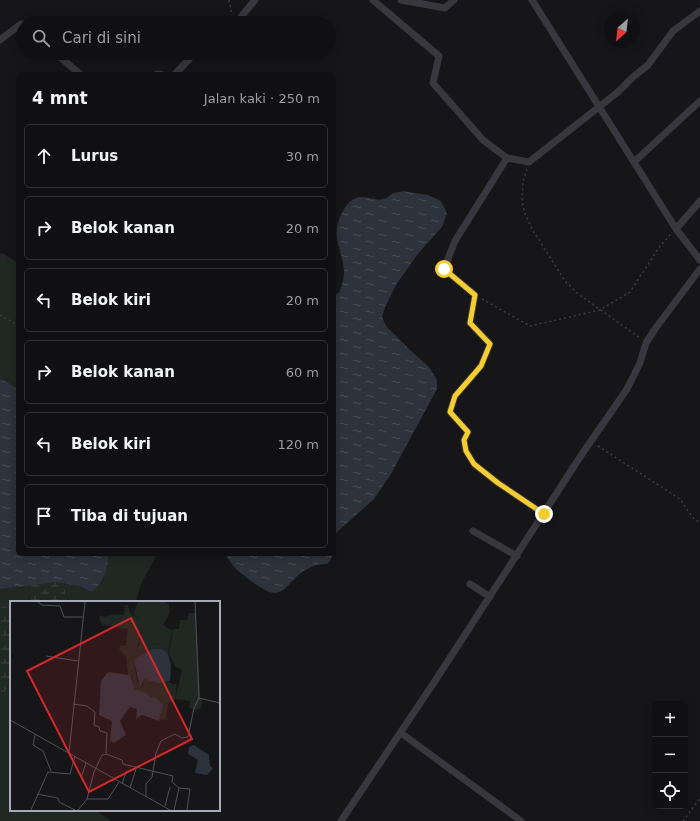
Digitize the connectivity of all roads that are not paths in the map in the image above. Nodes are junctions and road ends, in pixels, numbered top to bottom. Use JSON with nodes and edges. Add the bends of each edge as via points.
{"nodes":[{"id":1,"x":255,"y":0,"type":"edge"},
{"id":2,"x":373,"y":0,"type":"edge"},
{"id":3,"x":401,"y":0,"type":"edge"},
{"id":4,"x":454,"y":0,"type":"edge"},
{"id":5,"x":532,"y":0,"type":"edge"},
{"id":6,"x":700,"y":11,"type":"edge"},
{"id":7,"x":242,"y":16,"type":"edge"},
{"id":8,"x":16,"y":27,"type":"edge"},
{"id":9,"x":0,"y":40,"type":"edge"},
{"id":10,"x":63,"y":60,"type":"edge"},
{"id":11,"x":188,"y":60,"type":"edge"},
{"id":12,"x":78,"y":72,"type":"edge"},
{"id":13,"x":177,"y":72,"type":"edge"},
{"id":14,"x":700,"y":101,"type":"edge"},
{"id":15,"x":600,"y":106,"type":"junction"},
{"id":16,"x":507,"y":158,"type":"junction"},
{"id":17,"x":634,"y":162,"type":"junction"},
{"id":18,"x":700,"y":201,"type":"edge"},
{"id":19,"x":676,"y":229,"type":"junction"},
{"id":20,"x":700,"y":260,"type":"edge"},
{"id":21,"x":700,"y":269,"type":"edge"},
{"id":22,"x":544,"y":514,"type":"junction"},
{"id":23,"x":473,"y":531,"type":"dead end"},
{"id":24,"x":517,"y":556,"type":"junction"},
{"id":25,"x":470,"y":584,"type":"dead end"},
{"id":26,"x":490,"y":597,"type":"junction"},
{"id":27,"x":401,"y":732,"type":"junction"},
{"id":28,"x":341,"y":821,"type":"edge"},
{"id":29,"x":521,"y":821,"type":"edge"}],
"edges":[{"from":1,"to":7,"type":"street"},
{"from":2,"to":16,"type":"street","via":[[439,56],[433,83],[483,140]]},
{"from":3,"to":4,"type":"street","via":[[445,8]]},
{"from":5,"to":15,"type":"street"},
{"from":6,"to":15,"type":"street","via":[[673,31],[648,65]]},
{"from":8,"to":9,"type":"street"},
{"from":10,"to":12,"type":"street"},
{"from":11,"to":13,"type":"street"},
{"from":14,"to":17,"type":"street"},
{"from":15,"to":16,"type":"street","via":[[529,162]]},
{"from":15,"to":17,"type":"street"},
{"from":16,"to":22,"type":"street","via":[[455,241],[444,269],[475,295],[470,323],[490,344],[481,366],[455,396],[450,412],[468,432],[464,440],[465,446],[474,464]]},
{"from":17,"to":19,"type":"street"},
{"from":18,"to":19,"type":"street"},
{"from":19,"to":20,"type":"street"},
{"from":21,"to":22,"type":"street","via":[[646,343],[640,363],[627,389]]},
{"from":22,"to":24,"type":"street"},
{"from":23,"to":24,"type":"street"},
{"from":24,"to":26,"type":"street"},
{"from":25,"to":26,"type":"street"},
{"from":26,"to":27,"type":"street"},
{"from":27,"to":28,"type":"street"},
{"from":27,"to":29,"type":"street"}]}
